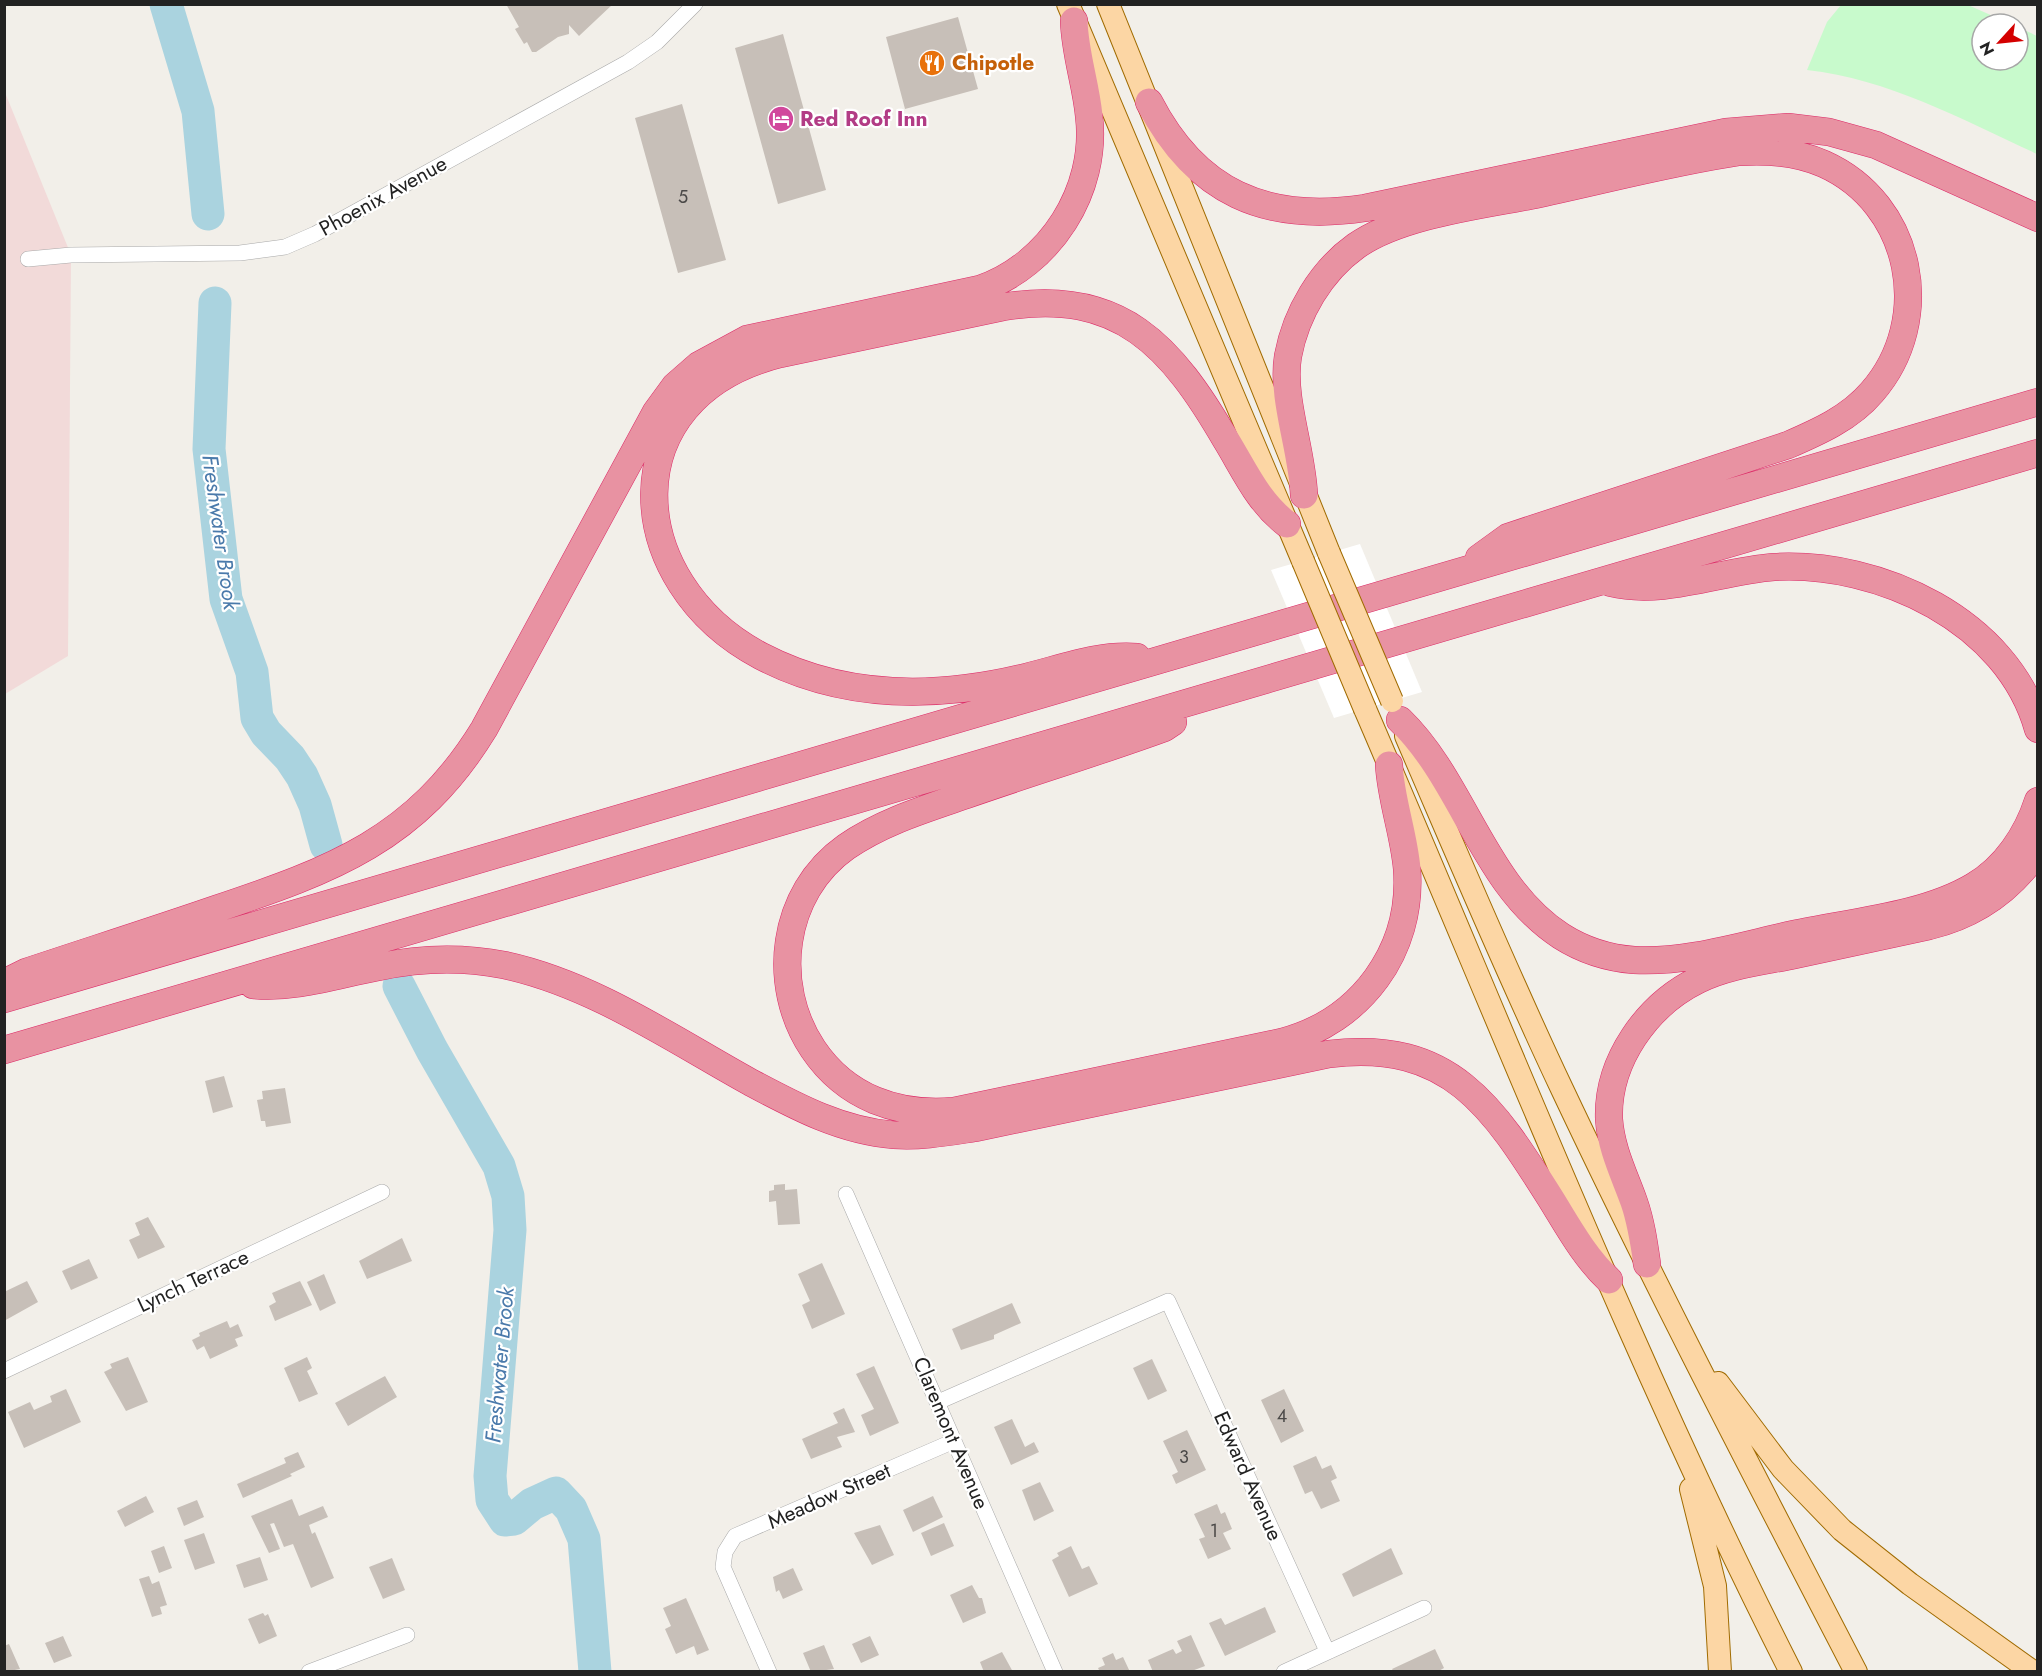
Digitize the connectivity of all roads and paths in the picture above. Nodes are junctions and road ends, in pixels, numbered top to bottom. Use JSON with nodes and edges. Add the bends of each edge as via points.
{"nodes":[{"id":1,"x":695,"y":4,"type":"edge"},
{"id":2,"x":1108,"y":4,"type":"edge"},
{"id":3,"x":1071,"y":13,"type":"edge"},
{"id":4,"x":1149,"y":102,"type":"junction"},
{"id":5,"x":2037,"y":218,"type":"edge"},
{"id":6,"x":28,"y":259,"type":"dead end"},
{"id":7,"x":2037,"y":402,"type":"edge"},
{"id":8,"x":2037,"y":453,"type":"edge"},
{"id":9,"x":1304,"y":495,"type":"junction"},
{"id":10,"x":1287,"y":524,"type":"junction"},
{"id":11,"x":1461,"y":570,"type":"junction"},
{"id":12,"x":1602,"y":581,"type":"junction"},
{"id":13,"x":1162,"y":660,"type":"junction"},
{"id":14,"x":1210,"y":696,"type":"junction"},
{"id":15,"x":1396,"y":710,"type":"junction"},
{"id":16,"x":2037,"y":729,"type":"edge"},
{"id":17,"x":1389,"y":765,"type":"junction"},
{"id":18,"x":2037,"y":801,"type":"edge"},
{"id":19,"x":2037,"y":850,"type":"edge"},
{"id":20,"x":234,"y":982,"type":"junction"},
{"id":21,"x":4,"y":983,"type":"edge"},
{"id":22,"x":4,"y":999,"type":"edge"},
{"id":23,"x":4,"y":1050,"type":"edge"},
{"id":24,"x":382,"y":1192,"type":"dead end"},
{"id":25,"x":846,"y":1194,"type":"dead end"},
{"id":26,"x":1647,"y":1264,"type":"junction"},
{"id":27,"x":1609,"y":1280,"type":"junction"},
{"id":28,"x":1695,"y":1360,"type":"junction"},
{"id":29,"x":4,"y":1371,"type":"edge"},
{"id":30,"x":938,"y":1402,"type":"junction"},
{"id":31,"x":954,"y":1441,"type":"junction"},
{"id":32,"x":1682,"y":1444,"type":"junction"},
{"id":33,"x":1424,"y":1608,"type":"dead end"},
{"id":34,"x":407,"y":1635,"type":"dead end"},
{"id":35,"x":1327,"y":1651,"type":"junction"},
{"id":36,"x":309,"y":1671,"type":"edge"},
{"id":37,"x":769,"y":1671,"type":"edge"},
{"id":38,"x":1055,"y":1671,"type":"edge"},
{"id":39,"x":1284,"y":1671,"type":"edge"},
{"id":40,"x":1720,"y":1671,"type":"edge"},
{"id":41,"x":1791,"y":1671,"type":"edge"},
{"id":42,"x":1856,"y":1671,"type":"edge"},
{"id":43,"x":2033,"y":1671,"type":"edge"}],
"edges":[{"from":1,"to":6,"type":"street","name":"Phoenix Avenue","via":[[657,42],[628,62],[285,247],[240,253]]},
{"from":2,"to":4,"type":"main road"},
{"from":3,"to":10,"type":"main road"},
{"from":3,"to":21,"type":"highway","via":[[1089,116],[1088,161],[1071,211],[1036,256],[1013,274],[980,289],[747,339],[699,365],[675,386],[656,412],[484,729],[428,801],[373,844],[328,868],[262,894],[26,972]]},
{"from":4,"to":5,"type":"highway","via":[[1174,143],[1212,179],[1251,202],[1284,211],[1320,213],[1365,208],[1726,132],[1772,127],[1829,132],[1876,145]]},
{"from":4,"to":9,"type":"main road"},
{"from":7,"to":11,"type":"highway"},
{"from":8,"to":12,"type":"highway"},
{"from":9,"to":11,"type":"highway","via":[[1301,453],[1287,389],[1291,343],[1304,309],[1325,276],[1345,254],[1372,236],[1425,218],[1739,152],[1773,152],[1812,160],[1847,177],[1872,200],[1890,225],[1901,250],[1909,304],[1906,326],[1893,360],[1863,402],[1830,425],[1788,445],[1508,537]]},
{"from":9,"to":15,"type":"main road","bridge":true},
{"from":10,"to":13,"type":"highway","via":[[1261,500],[1204,404],[1158,346],[1119,319],[1066,304],[1041,302],[1004,307],[747,364],[719,378],[698,395],[666,440],[653,500],[657,530],[670,567],[694,602],[718,627],[779,664],[841,686],[913,693],[981,686],[1106,657]]},
{"from":10,"to":17,"type":"main road","bridge":true},
{"from":11,"to":13,"type":"highway"},
{"from":12,"to":14,"type":"highway"},
{"from":12,"to":16,"type":"highway","via":[[1648,587],[1745,570],[1792,567],[1843,572],[1886,584],[1937,608],[1984,641],[2018,681]]},
{"from":13,"to":22,"type":"highway"},
{"from":14,"to":17,"type":"highway","via":[[1164,728],[898,820],[861,837],[832,858],[805,894],[792,922],[786,954],[787,980],[796,1015],[811,1046],[828,1068],[849,1087],[882,1104],[909,1111],[941,1112],[986,1106],[1282,1042],[1324,1026],[1352,1006],[1375,982],[1403,925],[1407,869]]},
{"from":14,"to":20,"type":"highway"},
{"from":15,"to":18,"type":"highway","via":[[1430,754],[1487,852],[1531,911],[1576,945],[1620,959],[1690,956],[1895,913],[1948,898],[1982,881],[2003,862],[2027,827]]},
{"from":15,"to":26,"type":"main road","via":[[1533,1026]]},
{"from":17,"to":27,"type":"main road"},
{"from":19,"to":26,"type":"highway","via":[[2004,890],[1957,918],[1716,973],[1682,989],[1653,1012],[1620,1062],[1609,1112],[1614,1150],[1639,1216]]},
{"from":20,"to":23,"type":"highway"},
{"from":20,"to":27,"type":"highway","via":[[292,985],[427,960],[466,960],[515,968],[591,995],[806,1111],[851,1127],[892,1135],[975,1128],[1321,1055],[1371,1051],[1406,1056],[1447,1073],[1486,1107],[1524,1157],[1584,1253]]},
{"from":24,"to":29,"type":"street","name":"Lynch Terrace"},
{"from":25,"to":30,"type":"street","name":"Claremont Avenue"},
{"from":26,"to":28,"type":"main road"},
{"from":27,"to":32,"type":"main road"},
{"from":28,"to":42,"type":"main road"},
{"from":28,"to":43,"type":"main road","via":[[1727,1393],[1783,1470],[1826,1515],[1910,1584]]},
{"from":30,"to":31,"type":"street","name":"Claremont Avenue"},
{"from":30,"to":35,"type":"street","name":"Edward Avenue","via":[[1168,1301]]},
{"from":31,"to":37,"type":"street","name":"Meadow Street","via":[[735,1536],[725,1552],[723,1567]]},
{"from":31,"to":38,"type":"street","name":"Claremont Avenue"},
{"from":32,"to":40,"type":"main road","via":[[1715,1586]]},
{"from":32,"to":41,"type":"main road"},
{"from":33,"to":35,"type":"street"},
{"from":34,"to":36,"type":"street"},
{"from":35,"to":39,"type":"street"}]}
